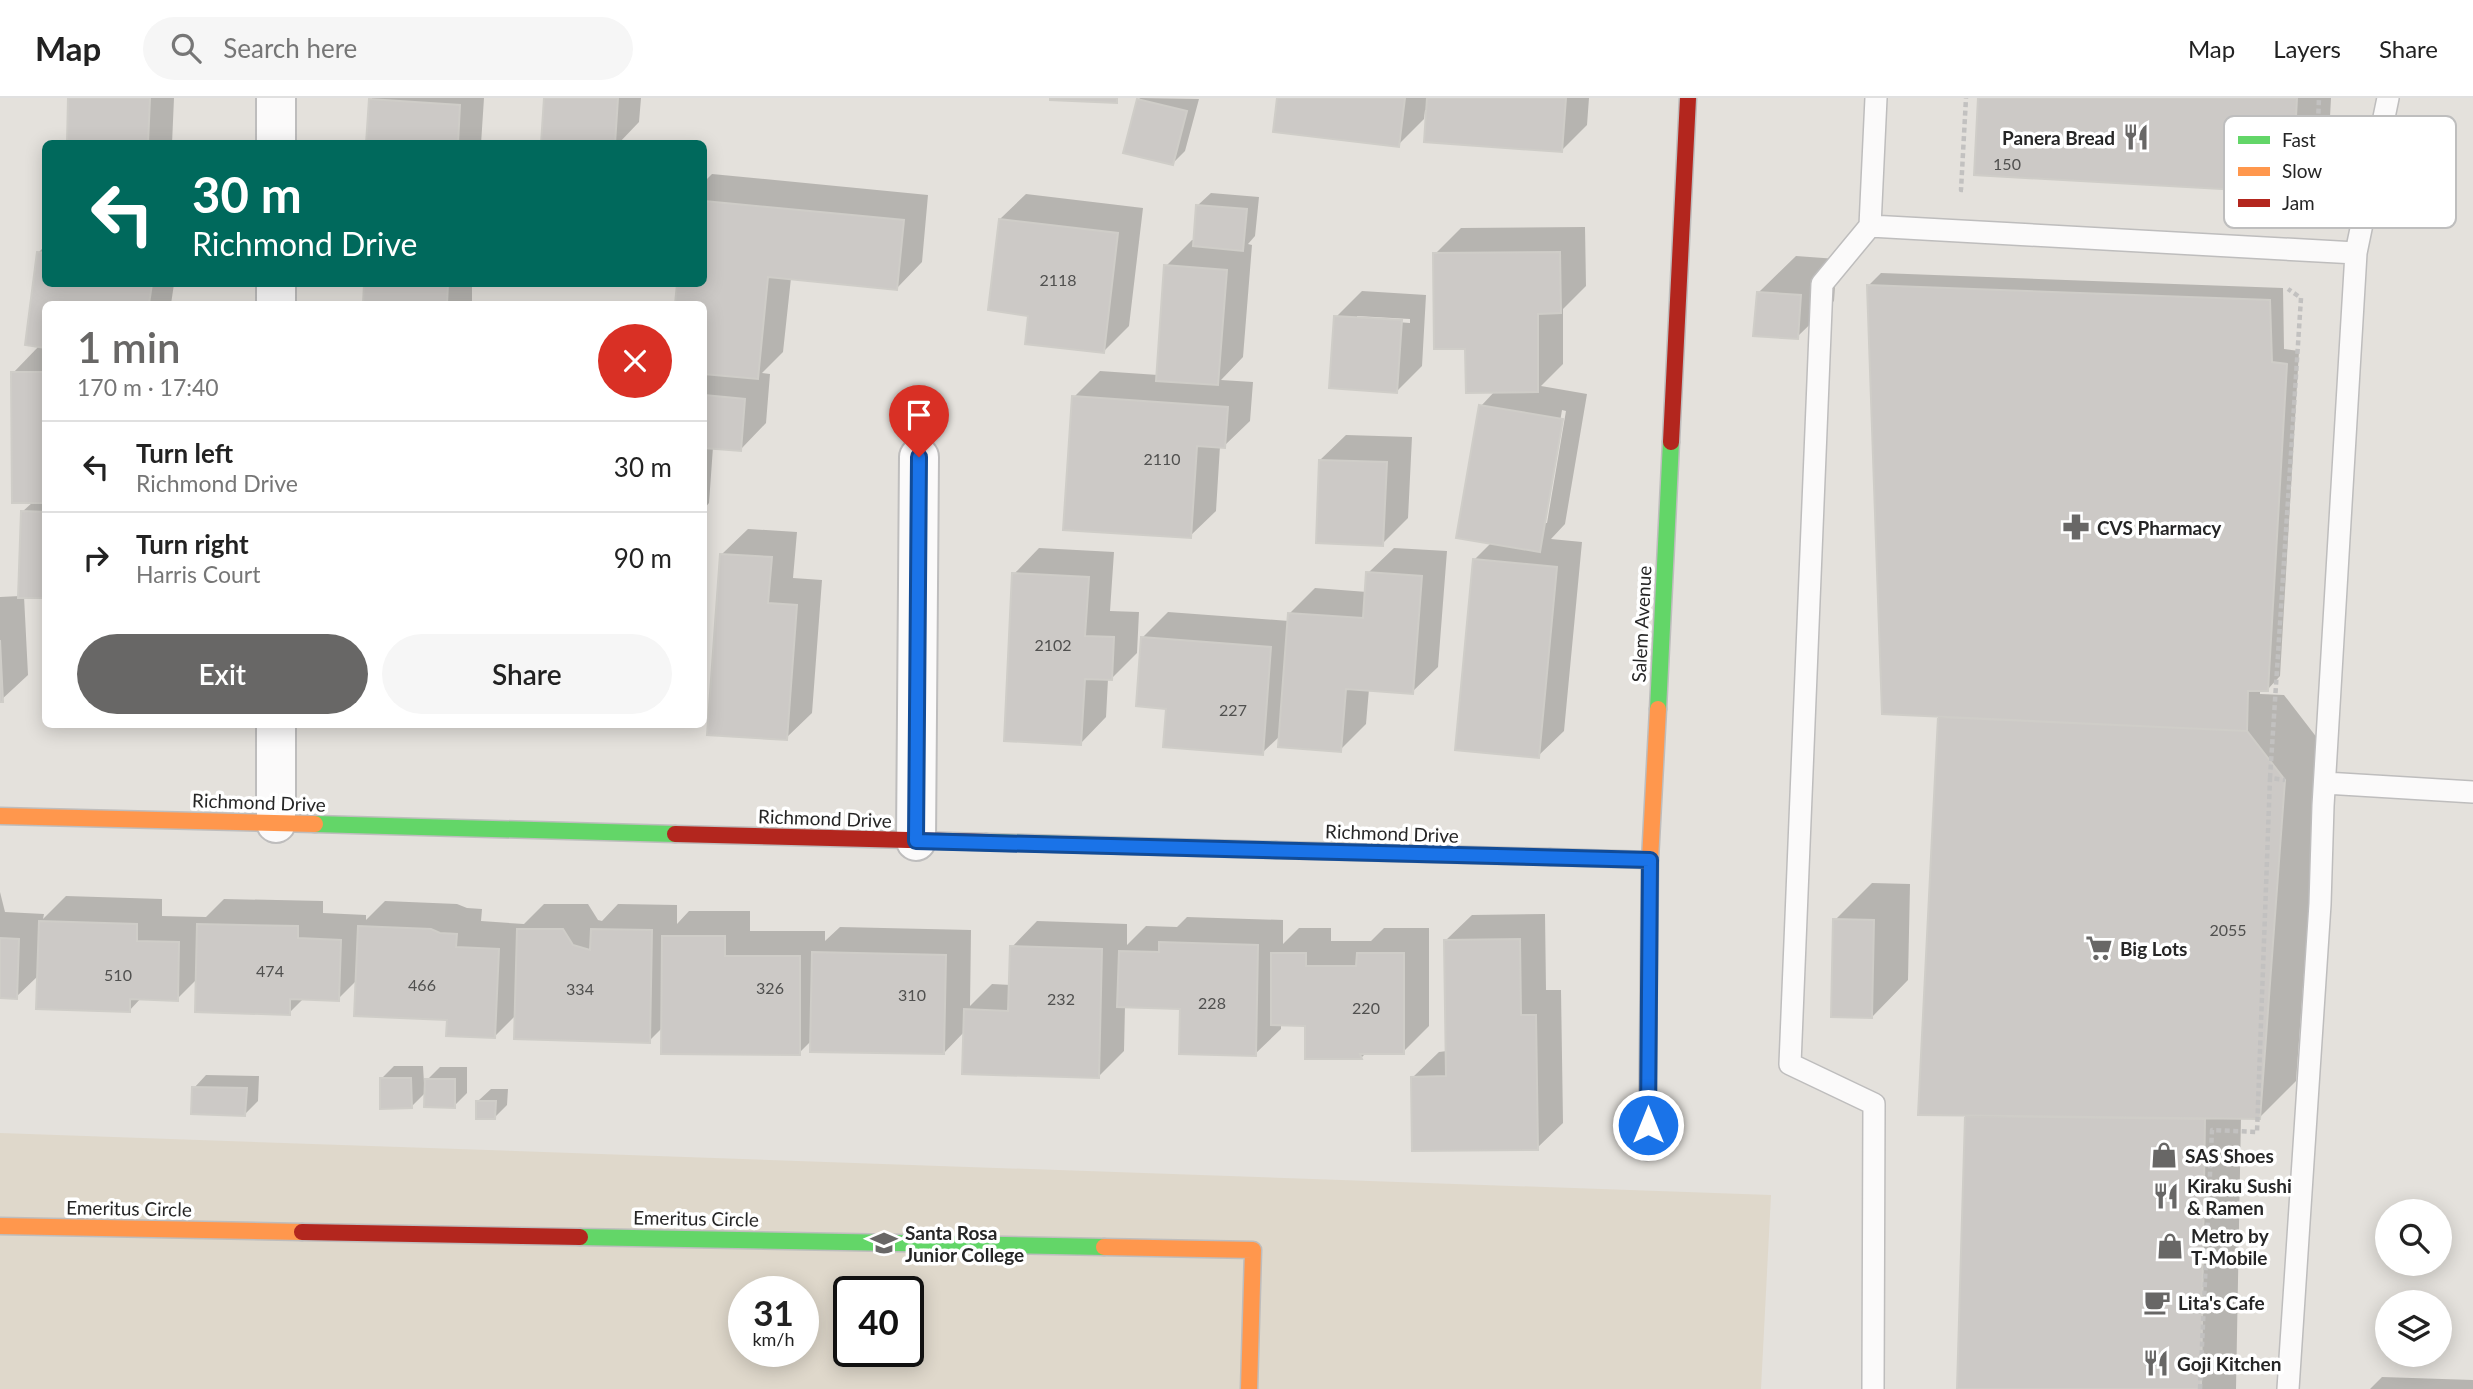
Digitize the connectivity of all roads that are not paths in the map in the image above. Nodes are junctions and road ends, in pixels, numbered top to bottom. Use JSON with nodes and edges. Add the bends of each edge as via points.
{"nodes":[{"id":1,"x":276,"y":98,"type":"edge"},
{"id":2,"x":1688,"y":98,"type":"edge"},
{"id":3,"x":1876,"y":98,"type":"edge"},
{"id":4,"x":2388,"y":98,"type":"edge"},
{"id":5,"x":2384,"y":116,"type":"edge"},
{"id":6,"x":276,"y":140,"type":"edge"},
{"id":7,"x":1870,"y":226,"type":"junction"},
{"id":8,"x":2361,"y":228,"type":"edge"},
{"id":9,"x":2356,"y":253,"type":"junction"},
{"id":10,"x":919,"y":457,"type":"dead end"},
{"id":11,"x":276,"y":728,"type":"edge"},
{"id":12,"x":2325,"y":783,"type":"junction"},
{"id":13,"x":2473,"y":792,"type":"edge"},
{"id":14,"x":0,"y":816,"type":"edge"},
{"id":15,"x":276,"y":823,"type":"junction"},
{"id":16,"x":916,"y":841,"type":"junction"},
{"id":17,"x":1650,"y":860,"type":"junction"},
{"id":18,"x":1647,"y":1152,"type":"dead end"},
{"id":19,"x":0,"y":1226,"type":"edge"},
{"id":20,"x":1249,"y":1389,"type":"edge"},
{"id":21,"x":1873,"y":1389,"type":"edge"},
{"id":22,"x":2288,"y":1389,"type":"edge"}],
"edges":[{"from":1,"to":6,"type":"street"},
{"from":2,"to":17,"type":"street","name":"Salem Avenue"},
{"from":3,"to":7,"type":"lane"},
{"from":4,"to":5,"type":"lane"},
{"from":7,"to":9,"type":"lane"},
{"from":7,"to":21,"type":"lane","via":[[1822,284],[1790,1064],[1874,1104]]},
{"from":8,"to":9,"type":"lane"},
{"from":9,"to":12,"type":"lane"},
{"from":10,"to":16,"type":"street"},
{"from":11,"to":15,"type":"street"},
{"from":12,"to":13,"type":"lane"},
{"from":12,"to":22,"type":"lane"},
{"from":14,"to":15,"type":"street","name":"Richmond Drive"},
{"from":15,"to":16,"type":"street","name":"Richmond Drive"},
{"from":16,"to":17,"type":"street","name":"Richmond Drive"},
{"from":17,"to":18,"type":"street","name":"Salem Avenue"},
{"from":19,"to":20,"type":"street","name":"Emeritus Circle","via":[[1253,1250]]}]}
